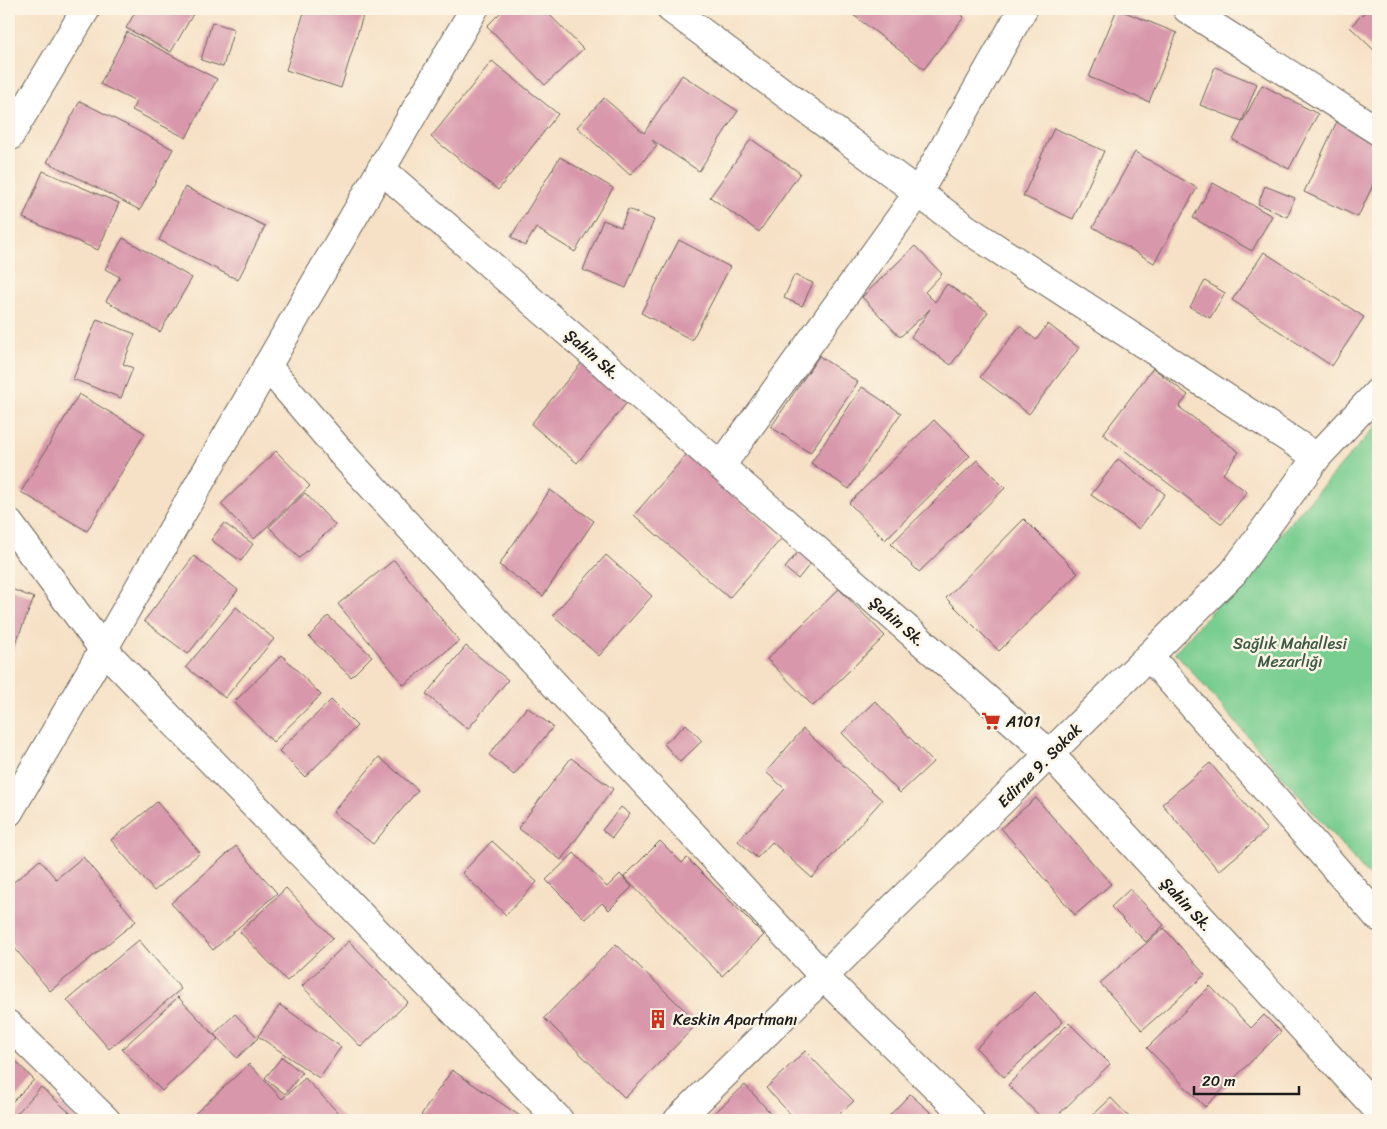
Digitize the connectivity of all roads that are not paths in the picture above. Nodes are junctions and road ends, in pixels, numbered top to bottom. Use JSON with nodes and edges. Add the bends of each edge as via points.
{"nodes":[{"id":1,"x":86,"y":9,"type":"edge"},
{"id":2,"x":474,"y":9,"type":"edge"},
{"id":3,"x":671,"y":9,"type":"edge"},
{"id":4,"x":1023,"y":9,"type":"edge"},
{"id":5,"x":1187,"y":9,"type":"edge"},
{"id":6,"x":1378,"y":131,"type":"edge"},
{"id":7,"x":9,"y":137,"type":"edge"},
{"id":8,"x":381,"y":169,"type":"junction"},
{"id":9,"x":918,"y":192,"type":"junction"},
{"id":10,"x":267,"y":366,"type":"junction"},
{"id":11,"x":1378,"y":392,"type":"edge"},
{"id":12,"x":1317,"y":457,"type":"junction"},
{"id":13,"x":721,"y":466,"type":"junction"},
{"id":14,"x":9,"y":523,"type":"edge"},
{"id":15,"x":103,"y":649,"type":"junction"},
{"id":16,"x":1149,"y":656,"type":"junction"},
{"id":17,"x":1050,"y":754,"type":"junction"},
{"id":18,"x":9,"y":812,"type":"edge"},
{"id":19,"x":1378,"y":917,"type":"edge"},
{"id":20,"x":824,"y":977,"type":"junction"},
{"id":21,"x":9,"y":1025,"type":"edge"},
{"id":22,"x":1369,"y":1112,"type":"edge"},
{"id":23,"x":106,"y":1120,"type":"edge"},
{"id":24,"x":559,"y":1120,"type":"edge"},
{"id":25,"x":678,"y":1120,"type":"edge"},
{"id":26,"x":970,"y":1120,"type":"edge"}],
"edges":[{"from":1,"to":7,"type":"street"},
{"from":2,"to":8,"type":"street"},
{"from":3,"to":9,"type":"street"},
{"from":4,"to":9,"type":"street"},
{"from":5,"to":6,"type":"street"},
{"from":8,"to":10,"type":"street"},
{"from":8,"to":13,"type":"street","name":"Şahin Sk."},
{"from":9,"to":12,"type":"street","via":[[967,229]]},
{"from":9,"to":13,"type":"street"},
{"from":10,"to":15,"type":"street"},
{"from":10,"to":20,"type":"street","via":[[344,456]]},
{"from":11,"to":12,"type":"street","name":"Edirne 9. Sokak"},
{"from":12,"to":16,"type":"street","name":"Edirne 9. Sokak","via":[[1233,573]]},
{"from":13,"to":17,"type":"street","name":"Şahin Sk."},
{"from":14,"to":15,"type":"street"},
{"from":15,"to":18,"type":"street"},
{"from":15,"to":24,"type":"street"},
{"from":16,"to":17,"type":"street","name":"Edirne 9. Sokak"},
{"from":16,"to":19,"type":"street"},
{"from":17,"to":20,"type":"street","name":"Edirne 9. Sokak"},
{"from":17,"to":22,"type":"street","name":"Şahin Sk."},
{"from":20,"to":25,"type":"street","name":"Edirne 9. Sokak"},
{"from":20,"to":26,"type":"street"},
{"from":21,"to":23,"type":"street"}]}
